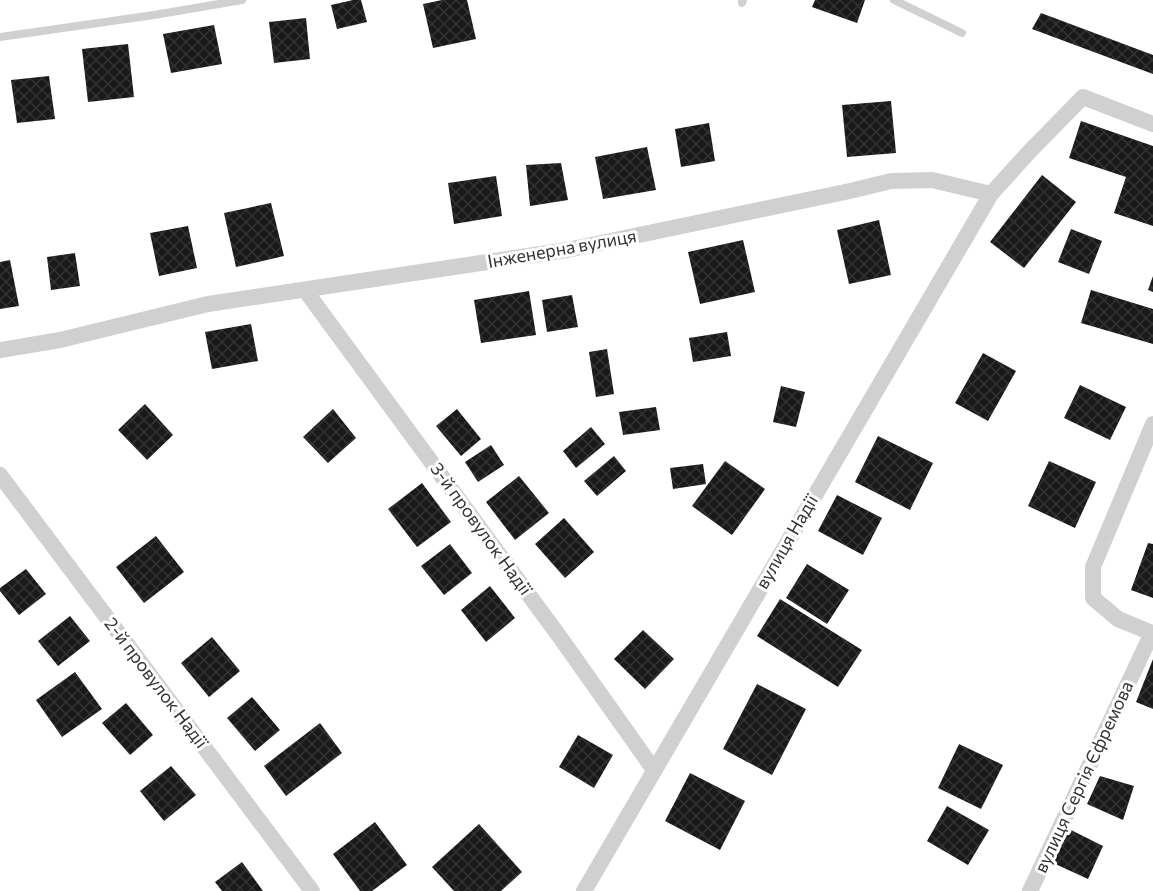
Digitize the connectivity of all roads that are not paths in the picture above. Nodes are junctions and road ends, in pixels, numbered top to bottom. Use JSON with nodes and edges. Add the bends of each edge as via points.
{"nodes":[{"id":1,"x":242,"y":0,"type":"edge"},
{"id":2,"x":894,"y":0,"type":"edge"},
{"id":3,"x":962,"y":33,"type":"dead end"},
{"id":4,"x":0,"y":37,"type":"edge"},
{"id":5,"x":1153,"y":124,"type":"edge"},
{"id":6,"x":991,"y":194,"type":"junction"},
{"id":7,"x":305,"y":290,"type":"junction"},
{"id":8,"x":0,"y":350,"type":"edge"},
{"id":9,"x":1153,"y":424,"type":"edge"},
{"id":10,"x":0,"y":475,"type":"edge"},
{"id":11,"x":1153,"y":633,"type":"edge"},
{"id":12,"x":654,"y":770,"type":"junction"},
{"id":13,"x":312,"y":891,"type":"edge"},
{"id":14,"x":584,"y":891,"type":"edge"},
{"id":15,"x":1030,"y":891,"type":"edge"}],
"edges":[{"from":1,"to":4,"type":"lane"},
{"from":2,"to":3,"type":"lane"},
{"from":5,"to":6,"type":"street","via":[[1083,97]]},
{"from":6,"to":7,"type":"street","name":"Інженерна вулиця","via":[[932,180],[891,181],[567,250]]},
{"from":6,"to":12,"type":"street","name":"вулиця Надії"},
{"from":7,"to":8,"type":"street","name":"Інженерна вулиця","via":[[208,304],[60,340]]},
{"from":7,"to":12,"type":"street","name":"3-й провулок Надії"},
{"from":9,"to":11,"type":"street","name":"вулиця Сергія Єфремова","via":[[1093,567],[1093,598],[1118,619]]},
{"from":10,"to":13,"type":"street","name":"2-й провулок Надії"},
{"from":11,"to":15,"type":"street","name":"вулиця Сергія Єфремова"},
{"from":12,"to":14,"type":"street","name":"вулиця Надії"}]}
